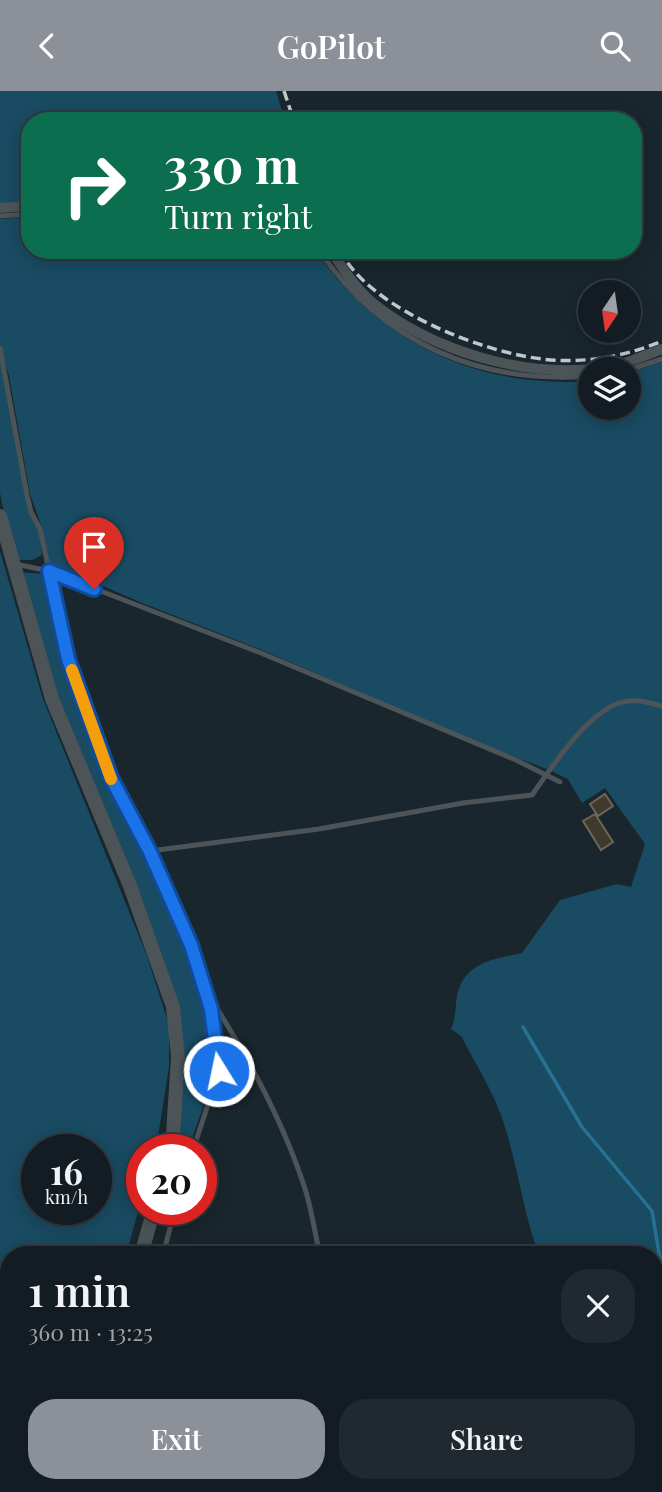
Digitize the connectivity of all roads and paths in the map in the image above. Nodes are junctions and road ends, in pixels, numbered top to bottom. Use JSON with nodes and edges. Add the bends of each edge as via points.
{"nodes":[{"id":1,"x":21,"y":207,"type":"edge"},
{"id":2,"x":0,"y":208,"type":"edge"},
{"id":3,"x":21,"y":215,"type":"edge"},
{"id":4,"x":0,"y":216,"type":"edge"},
{"id":5,"x":325,"y":259,"type":"edge"},
{"id":6,"x":338,"y":259,"type":"edge"},
{"id":7,"x":0,"y":348,"type":"edge"},
{"id":8,"x":662,"y":349,"type":"edge"},
{"id":9,"x":662,"y":359,"type":"edge"},
{"id":10,"x":641,"y":366,"type":"edge"},
{"id":11,"x":578,"y":377,"type":"edge"},
{"id":12,"x":0,"y":516,"type":"edge"},
{"id":13,"x":12,"y":564,"type":"junction"},
{"id":14,"x":49,"y":571,"type":"junction"},
{"id":15,"x":662,"y":706,"type":"edge"},
{"id":16,"x":547,"y":774,"type":"junction"},
{"id":17,"x":560,"y":782,"type":"dead end"},
{"id":18,"x":150,"y":852,"type":"junction"},
{"id":19,"x":201,"y":985,"type":"junction"},
{"id":20,"x":173,"y":1134,"type":"edge"},
{"id":21,"x":198,"y":1134,"type":"edge"},
{"id":22,"x":149,"y":1225,"type":"edge"},
{"id":23,"x":171,"y":1225,"type":"edge"},
{"id":24,"x":144,"y":1246,"type":"edge"},
{"id":25,"x":166,"y":1246,"type":"edge"},
{"id":26,"x":318,"y":1246,"type":"edge"}],
"edges":[{"from":1,"to":2,"type":"street"},
{"from":3,"to":4,"type":"lane"},
{"from":5,"to":11,"type":"lane","via":[[369,309],[436,352],[515,374]]},
{"from":6,"to":8,"type":"street","via":[[373,304],[439,342],[473,354],[516,365],[567,370],[601,368]]},
{"from":7,"to":14,"type":"lane","via":[[27,495]]},
{"from":9,"to":10,"type":"lane"},
{"from":12,"to":13,"type":"street"},
{"from":13,"to":14,"type":"lane"},
{"from":13,"to":20,"type":"street","via":[[52,699],[130,885],[173,1007],[178,1057]]},
{"from":14,"to":16,"type":"lane","via":[[261,653]]},
{"from":14,"to":18,"type":"lane","via":[[68,659],[102,754]]},
{"from":15,"to":16,"type":"lane","via":[[642,700],[618,703],[595,717]]},
{"from":16,"to":17,"type":"lane"},
{"from":16,"to":18,"type":"lane","via":[[532,795]]},
{"from":18,"to":19,"type":"lane","via":[[191,945]]},
{"from":19,"to":21,"type":"lane","via":[[211,1009],[219,1071]]},
{"from":19,"to":26,"type":"lane","via":[[277,1115],[306,1193]]},
{"from":22,"to":24,"type":"street"},
{"from":23,"to":25,"type":"lane"}]}
